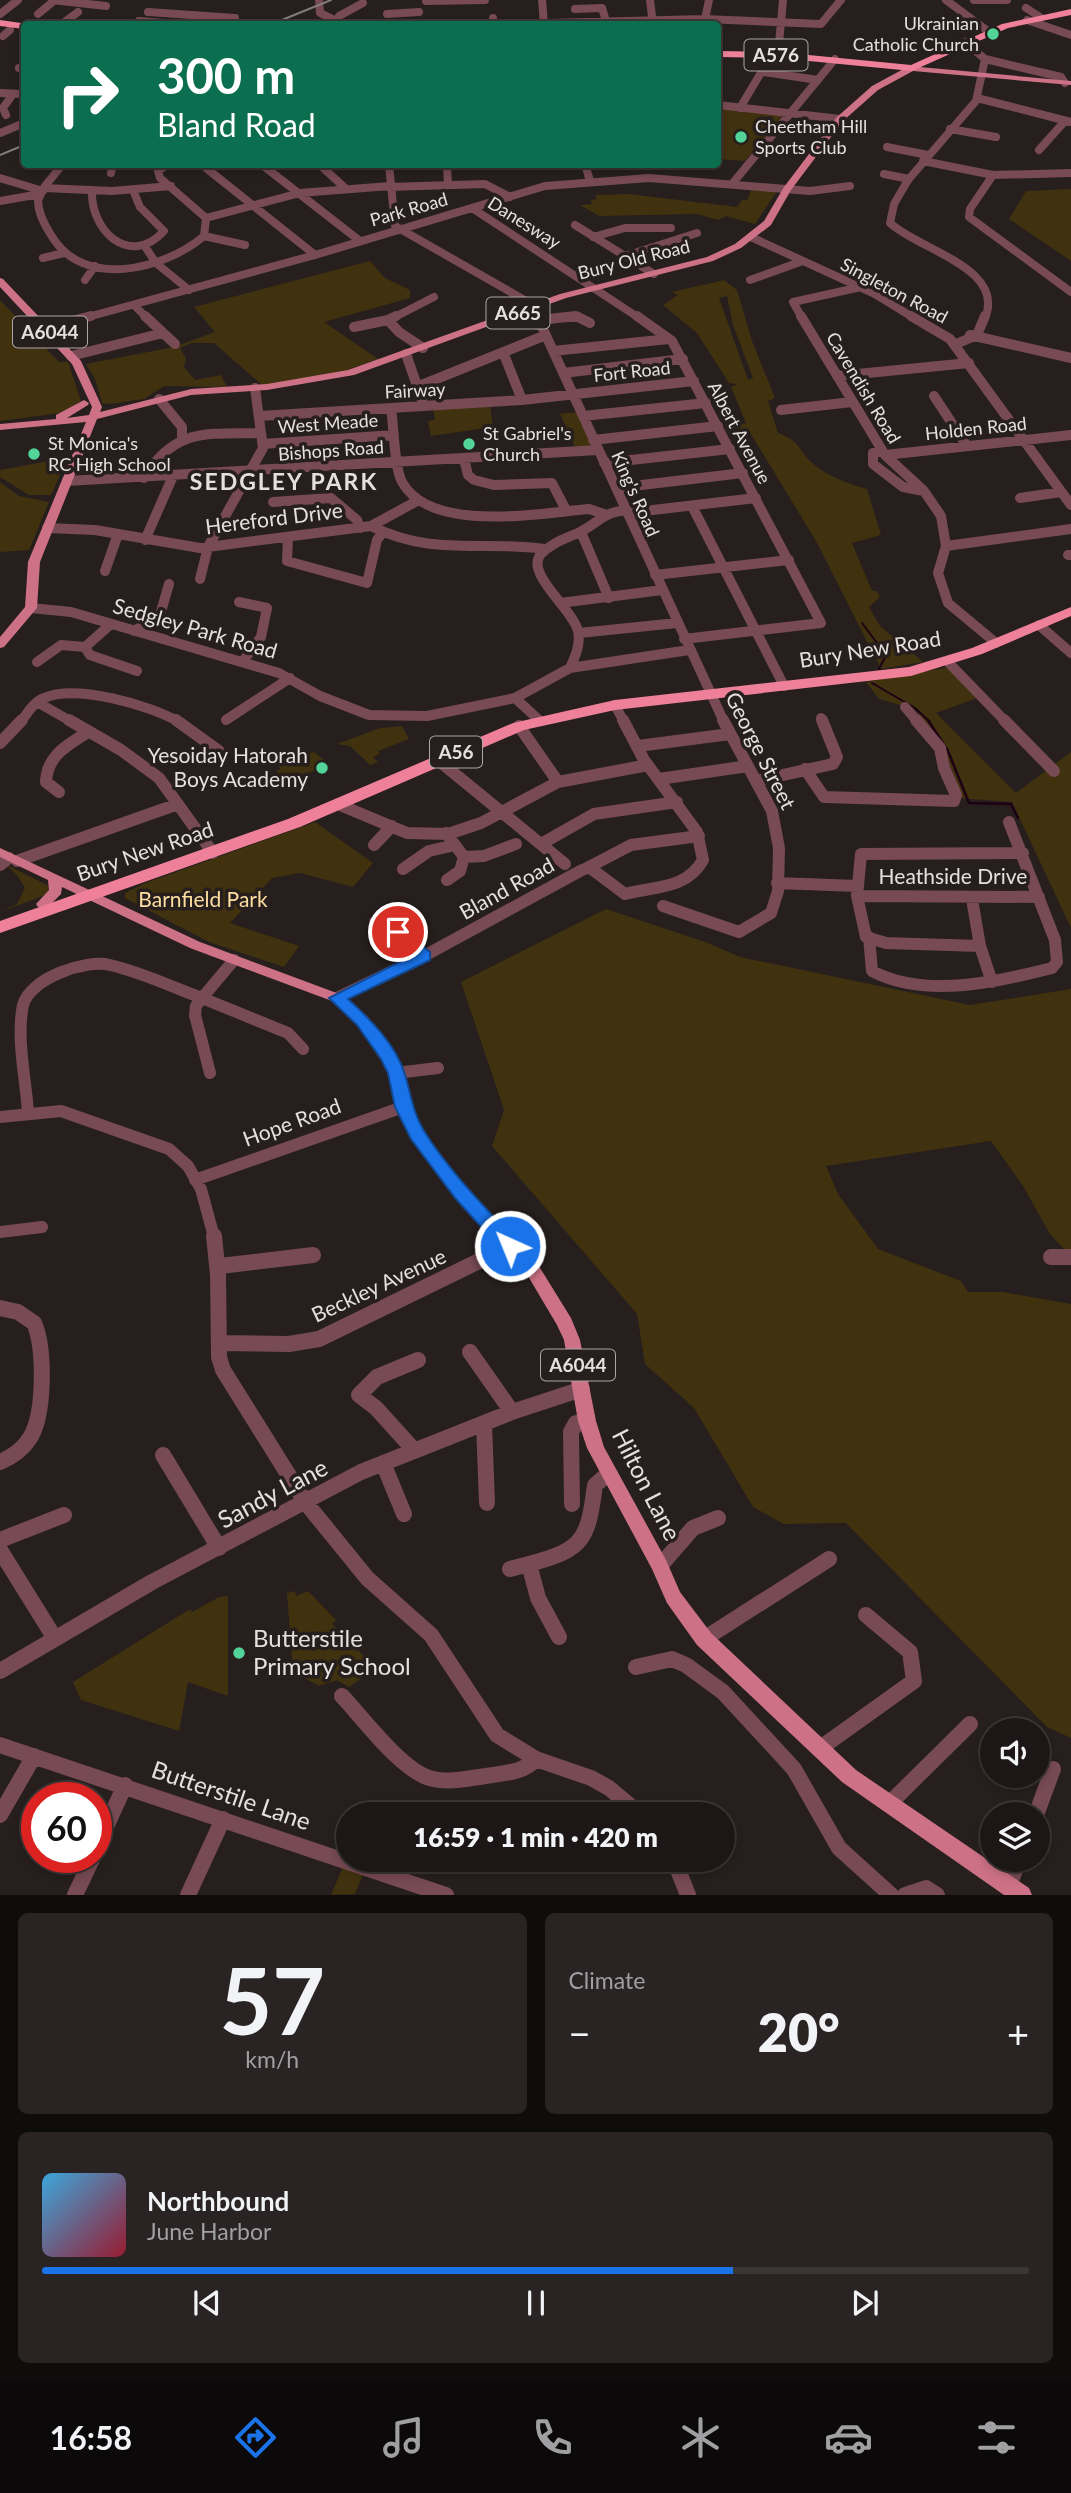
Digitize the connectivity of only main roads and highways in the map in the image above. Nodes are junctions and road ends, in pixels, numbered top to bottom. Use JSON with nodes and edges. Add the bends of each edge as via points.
{"nodes":[{"id":1,"x":1071,"y":12,"type":"edge"},
{"id":2,"x":0,"y":23,"type":"edge"},
{"id":3,"x":21,"y":26,"type":"edge"},
{"id":4,"x":721,"y":54,"type":"edge"},
{"id":5,"x":930,"y":59,"type":"junction"},
{"id":6,"x":912,"y":68,"type":"junction"},
{"id":7,"x":895,"y":70,"type":"junction"},
{"id":8,"x":942,"y":71,"type":"junction"},
{"id":9,"x":1068,"y":83,"type":"edge"},
{"id":10,"x":0,"y":281,"type":"edge"},
{"id":11,"x":89,"y":408,"type":"junction"},
{"id":12,"x":53,"y":421,"type":"junction"},
{"id":13,"x":0,"y":427,"type":"edge"},
{"id":14,"x":81,"y":437,"type":"junction"},
{"id":15,"x":1071,"y":611,"type":"edge"},
{"id":16,"x":2,"y":638,"type":"edge"},
{"id":17,"x":210,"y":849,"type":"junction"},
{"id":18,"x":6,"y":859,"type":"edge"},
{"id":19,"x":55,"y":879,"type":"junction"},
{"id":20,"x":122,"y":884,"type":"junction"},
{"id":21,"x":85,"y":892,"type":"junction"},
{"id":22,"x":43,"y":904,"type":"junction"},
{"id":23,"x":122,"y":909,"type":"junction"},
{"id":24,"x":0,"y":920,"type":"edge"},
{"id":25,"x":0,"y":928,"type":"edge"},
{"id":26,"x":1016,"y":1891,"type":"edge"}],
"edges":[{"from":1,"to":5,"type":"highway","via":[[989,32]]},
{"from":2,"to":3,"type":"highway"},
{"from":4,"to":7,"type":"highway","number":"A576","via":[[835,59]]},
{"from":5,"to":6,"type":"highway"},
{"from":5,"to":8,"type":"highway","via":[[931,65]]},
{"from":6,"to":7,"type":"highway","number":"A576"},
{"from":6,"to":8,"type":"main road","number":"A576"},
{"from":7,"to":8,"type":"main road"},
{"from":7,"to":11,"type":"main road","name":"Bury Old Road","number":"A665","via":[[840,119],[787,189],[768,223],[710,259],[595,286],[350,373]]},
{"from":8,"to":9,"type":"main road","number":"A576"},
{"from":10,"to":11,"type":"main road","number":"A6044","via":[[71,356],[85,376]]},
{"from":11,"to":12,"type":"main road","name":"Bury Old Road","number":"A665"},
{"from":11,"to":14,"type":"main road"},
{"from":12,"to":13,"type":"main road","name":"Bury Old Road","number":"A665"},
{"from":12,"to":14,"type":"main road","via":[[73,426]]},
{"from":14,"to":16,"type":"main road","via":[[34,562],[31,608]]},
{"from":15,"to":17,"type":"highway","name":"Bury New Road","number":"A56","via":[[948,662],[890,674],[615,705],[519,726],[340,805]]},
{"from":17,"to":20,"type":"highway","name":"Bury New Road","number":"A56"},
{"from":17,"to":21,"type":"highway","name":"Bury New Road","number":"A56"},
{"from":18,"to":19,"type":"main road","number":"A6044"},
{"from":19,"to":21,"type":"main road","number":"A6044"},
{"from":19,"to":22,"type":"main road","via":[[55,891]]},
{"from":20,"to":21,"type":"highway","name":"Bury New Road","number":"A56"},
{"from":20,"to":23,"type":"main road","via":[[117,894]]},
{"from":21,"to":22,"type":"highway","name":"Bury New Road","number":"A56"},
{"from":21,"to":23,"type":"main road","name":"Hilton Lane","number":"A6044"},
{"from":21,"to":25,"type":"highway","name":"Bury New Road","number":"A56"},
{"from":22,"to":24,"type":"highway","name":"Bury New Road","number":"A56"},
{"from":23,"to":26,"type":"main road","name":"Hilton Lane","number":"A6044","via":[[234,960],[337,998],[363,1021],[396,1073],[403,1107],[417,1134],[531,1267],[565,1323],[587,1421],[608,1474],[680,1609],[704,1639],[849,1776]]}]}
